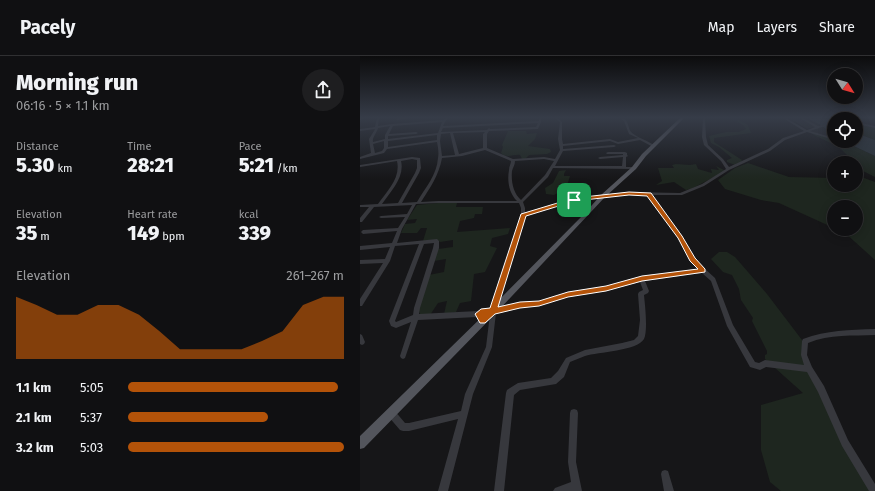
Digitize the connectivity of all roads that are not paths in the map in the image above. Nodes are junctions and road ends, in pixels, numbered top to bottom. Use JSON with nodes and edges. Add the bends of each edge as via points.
{"nodes":[{"id":1,"x":371,"y":138,"type":"edge"},
{"id":2,"x":395,"y":138,"type":"edge"},
{"id":3,"x":453,"y":138,"type":"edge"},
{"id":4,"x":485,"y":138,"type":"edge"},
{"id":5,"x":560,"y":138,"type":"edge"},
{"id":6,"x":662,"y":138,"type":"edge"},
{"id":7,"x":705,"y":138,"type":"edge"},
{"id":8,"x":786,"y":138,"type":"edge"},
{"id":9,"x":640,"y":139,"type":"joint"},
{"id":10,"x":385,"y":140,"type":"junction"},
{"id":11,"x":437,"y":141,"type":"joint"},
{"id":12,"x":372,"y":143,"type":"junction"},
{"id":13,"x":614,"y":146,"type":"dead end"},
{"id":14,"x":654,"y":146,"type":"junction"},
{"id":15,"x":562,"y":147,"type":"junction"},
{"id":16,"x":386,"y":148,"type":"junction"},
{"id":17,"x":484,"y":149,"type":"junction"},
{"id":18,"x":608,"y":153,"type":"dead end"},
{"id":19,"x":373,"y":154,"type":"junction"},
{"id":20,"x":457,"y":156,"type":"junction"},
{"id":21,"x":626,"y":156,"type":"junction"},
{"id":22,"x":360,"y":157,"type":"edge"},
{"id":23,"x":440,"y":157,"type":"junction"},
{"id":24,"x":600,"y":158,"type":"dead end"},
{"id":25,"x":399,"y":160,"type":"junction"},
{"id":26,"x":513,"y":160,"type":"junction"},
{"id":27,"x":556,"y":160,"type":"junction"},
{"id":28,"x":360,"y":166,"type":"edge"},
{"id":29,"x":624,"y":167,"type":"junction"},
{"id":30,"x":552,"y":168,"type":"junction"},
{"id":31,"x":634,"y":168,"type":"junction"},
{"id":32,"x":728,"y":169,"type":"junction"},
{"id":33,"x":649,"y":194,"type":"junction"},
{"id":34,"x":603,"y":196,"type":"junction"},
{"id":35,"x":521,"y":202,"type":"junction"},
{"id":36,"x":417,"y":203,"type":"junction"},
{"id":37,"x":399,"y":204,"type":"junction"},
{"id":38,"x":379,"y":205,"type":"junction"},
{"id":39,"x":360,"y":206,"type":"edge"},
{"id":40,"x":372,"y":206,"type":"junction"},
{"id":41,"x":408,"y":214,"type":"junction"},
{"id":42,"x":523,"y":215,"type":"junction"},
{"id":43,"x":381,"y":217,"type":"dead end"},
{"id":44,"x":360,"y":221,"type":"edge"},
{"id":45,"x":400,"y":229,"type":"junction"},
{"id":46,"x":363,"y":232,"type":"dead end"},
{"id":47,"x":422,"y":243,"type":"junction"},
{"id":48,"x":393,"y":245,"type":"junction"},
{"id":49,"x":360,"y":248,"type":"edge"},
{"id":50,"x":387,"y":261,"type":"junction"},
{"id":51,"x":360,"y":262,"type":"edge"},
{"id":52,"x":703,"y":271,"type":"junction"},
{"id":53,"x":642,"y":279,"type":"junction"},
{"id":54,"x":360,"y":304,"type":"edge"},
{"id":55,"x":493,"y":311,"type":"junction"},
{"id":56,"x":481,"y":317,"type":"junction"},
{"id":57,"x":416,"y":318,"type":"junction"},
{"id":58,"x":875,"y":332,"type":"edge"},
{"id":59,"x":403,"y":356,"type":"dead end"},
{"id":60,"x":809,"y":369,"type":"junction"},
{"id":61,"x":391,"y":413,"type":"junction"},
{"id":62,"x":574,"y":413,"type":"dead end"},
{"id":63,"x":464,"y":414,"type":"junction"},
{"id":64,"x":360,"y":444,"type":"edge"},
{"id":65,"x":665,"y":474,"type":"dead end"},
{"id":66,"x":576,"y":488,"type":"edge"},
{"id":67,"x":442,"y":491,"type":"edge"},
{"id":68,"x":499,"y":491,"type":"edge"},
{"id":69,"x":558,"y":491,"type":"edge"},
{"id":70,"x":669,"y":491,"type":"edge"},
{"id":71,"x":874,"y":491,"type":"edge"}],
"edges":[{"from":1,"to":12,"type":"street"},
{"from":2,"to":10,"type":"street"},
{"from":3,"to":20,"type":"street"},
{"from":4,"to":17,"type":"street"},
{"from":5,"to":15,"type":"street"},
{"from":6,"to":14,"type":"main road"},
{"from":7,"to":32,"type":"street","via":[[706,144]]},
{"from":8,"to":32,"type":"street"},
{"from":9,"to":14,"type":"street"},
{"from":9,"to":15,"type":"street","via":[[618,143],[610,140]]},
{"from":10,"to":12,"type":"street"},
{"from":10,"to":16,"type":"street"},
{"from":11,"to":16,"type":"street"},
{"from":11,"to":23,"type":"street"},
{"from":12,"to":19,"type":"street"},
{"from":13,"to":15,"type":"street"},
{"from":14,"to":31,"type":"main road"},
{"from":15,"to":27,"type":"street"},
{"from":16,"to":19,"type":"street","via":[[383,152]]},
{"from":17,"to":20,"type":"street"},
{"from":17,"to":26,"type":"street"},
{"from":18,"to":21,"type":"street","via":[[625,153]]},
{"from":19,"to":22,"type":"street"},
{"from":20,"to":23,"type":"street"},
{"from":21,"to":24,"type":"street"},
{"from":21,"to":29,"type":"street"},
{"from":23,"to":36,"type":"street","via":[[435,174]]},
{"from":25,"to":28,"type":"street"},
{"from":25,"to":37,"type":"street","via":[[417,158],[420,164]]},
{"from":25,"to":38,"type":"street","via":[[401,165],[397,178]]},
{"from":26,"to":27,"type":"street"},
{"from":26,"to":35,"type":"street","via":[[510,167],[511,184],[514,196]]},
{"from":27,"to":30,"type":"street"},
{"from":29,"to":30,"type":"street"},
{"from":29,"to":31,"type":"street"},
{"from":30,"to":35,"type":"street"},
{"from":31,"to":34,"type":"main road"},
{"from":32,"to":33,"type":"street","via":[[694,190],[681,194]]},
{"from":33,"to":34,"type":"street"},
{"from":33,"to":52,"type":"street","via":[[692,260]]},
{"from":34,"to":42,"type":"street","via":[[574,200]]},
{"from":34,"to":55,"type":"main road"},
{"from":35,"to":36,"type":"street"},
{"from":35,"to":42,"type":"street"},
{"from":36,"to":37,"type":"street"},
{"from":36,"to":41,"type":"street"},
{"from":37,"to":38,"type":"street"},
{"from":38,"to":40,"type":"street"},
{"from":39,"to":40,"type":"street"},
{"from":40,"to":44,"type":"street"},
{"from":41,"to":43,"type":"street"},
{"from":41,"to":45,"type":"street"},
{"from":42,"to":55,"type":"street"},
{"from":45,"to":46,"type":"street"},
{"from":45,"to":48,"type":"street"},
{"from":47,"to":48,"type":"street"},
{"from":47,"to":57,"type":"street","via":[[437,241]]},
{"from":47,"to":57,"type":"street","via":[[392,321],[396,325]]},
{"from":48,"to":49,"type":"street"},
{"from":48,"to":50,"type":"street"},
{"from":50,"to":51,"type":"street"},
{"from":50,"to":54,"type":"street"},
{"from":52,"to":53,"type":"street"},
{"from":52,"to":60,"type":"street","via":[[713,280],[730,326],[754,365],[760,367],[765,363]]},
{"from":53,"to":55,"type":"street","via":[[606,289],[568,294],[539,304]]},
{"from":53,"to":68,"type":"street","via":[[646,291],[641,294],[643,320],[641,337],[636,342],[585,353],[568,360],[553,380],[518,387],[510,393]]},
{"from":55,"to":56,"type":"main road"},
{"from":55,"to":63,"type":"street","via":[[489,347],[469,394]]},
{"from":56,"to":57,"type":"street"},
{"from":56,"to":61,"type":"main road"},
{"from":57,"to":59,"type":"street"},
{"from":58,"to":60,"type":"street","via":[[832,333],[805,341],[804,355]]},
{"from":60,"to":71,"type":"street","via":[[821,389],[845,443]]},
{"from":61,"to":63,"type":"street","via":[[404,427]]},
{"from":61,"to":64,"type":"main road"},
{"from":62,"to":66,"type":"street","via":[[572,462]]},
{"from":63,"to":67,"type":"street"},
{"from":65,"to":70,"type":"street"},
{"from":66,"to":69,"type":"street"}]}
